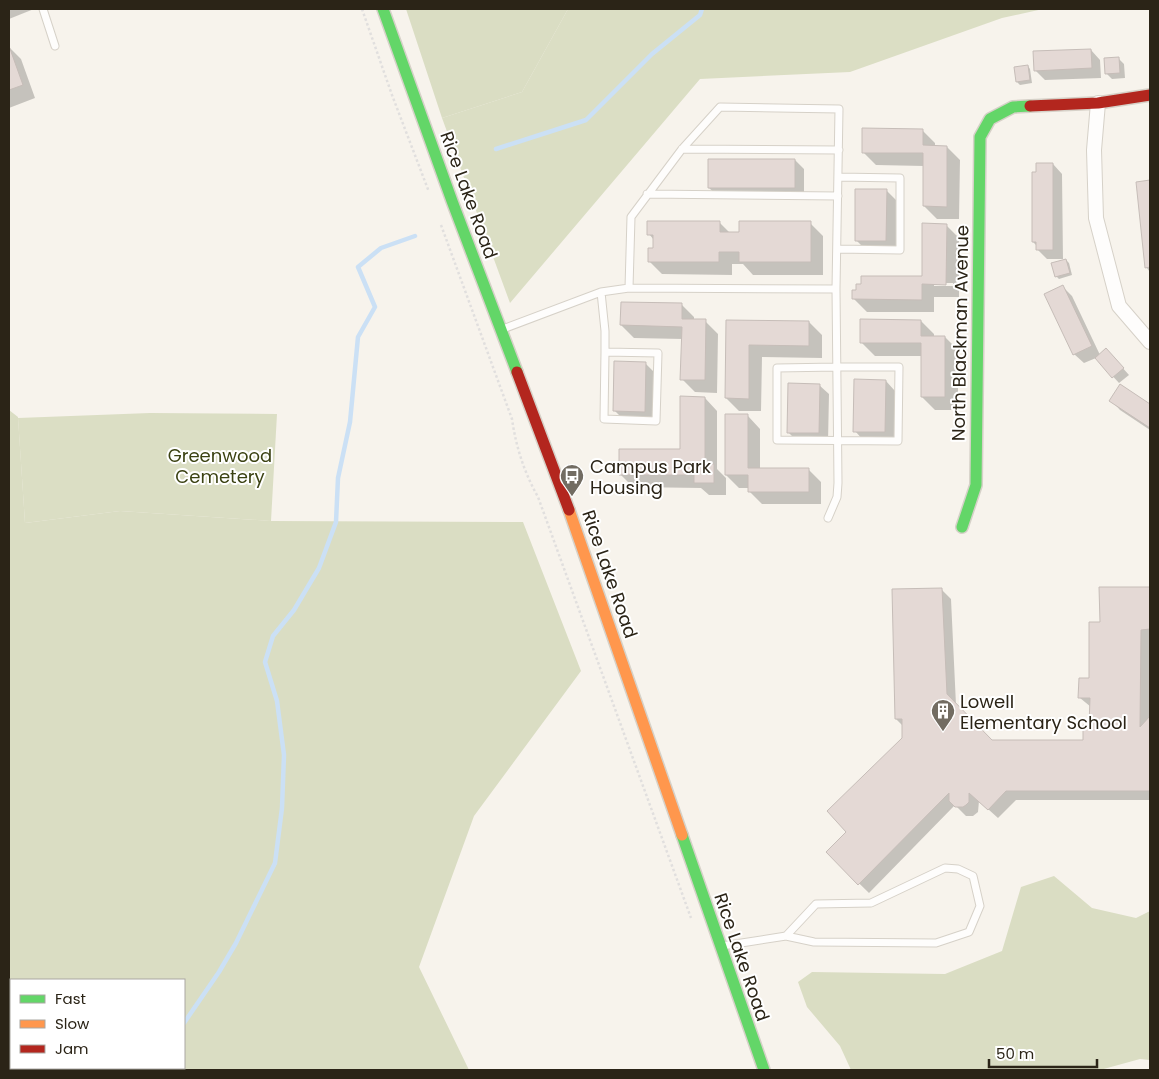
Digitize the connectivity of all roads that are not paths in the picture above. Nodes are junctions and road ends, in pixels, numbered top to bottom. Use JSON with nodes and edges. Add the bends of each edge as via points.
{"nodes":[{"id":1,"x":44,"y":9,"type":"edge"},
{"id":2,"x":383,"y":9,"type":"edge"},
{"id":3,"x":55,"y":46,"type":"dead end"},
{"id":4,"x":1150,"y":95,"type":"edge"},
{"id":5,"x":1098,"y":103,"type":"junction"},
{"id":6,"x":682,"y":149,"type":"junction"},
{"id":7,"x":839,"y":150,"type":"junction"},
{"id":8,"x":838,"y":177,"type":"junction"},
{"id":9,"x":647,"y":194,"type":"junction"},
{"id":10,"x":838,"y":196,"type":"junction"},
{"id":11,"x":837,"y":250,"type":"junction"},
{"id":12,"x":629,"y":288,"type":"junction"},
{"id":13,"x":836,"y":289,"type":"junction"},
{"id":14,"x":601,"y":292,"type":"junction"},
{"id":15,"x":501,"y":330,"type":"junction"},
{"id":16,"x":1150,"y":342,"type":"edge"},
{"id":17,"x":605,"y":352,"type":"junction"},
{"id":18,"x":837,"y":367,"type":"junction"},
{"id":19,"x":838,"y":440,"type":"junction"},
{"id":20,"x":828,"y":518,"type":"dead end"},
{"id":21,"x":962,"y":527,"type":"dead end"},
{"id":22,"x":786,"y":936,"type":"junction"},
{"id":23,"x":720,"y":946,"type":"junction"},
{"id":24,"x":764,"y":1070,"type":"edge"}],
"edges":[{"from":1,"to":3,"type":"lane"},
{"from":2,"to":15,"type":"main road","name":"Rice Lake Road"},
{"from":4,"to":5,"type":"main road"},
{"from":5,"to":16,"type":"street","via":[[1094,150],[1096,218],[1119,306]]},
{"from":5,"to":21,"type":"main road","name":"North Blackman Avenue","via":[[1013,107],[990,119],[980,137],[976,485]]},
{"from":6,"to":7,"type":"lane"},
{"from":6,"to":7,"type":"lane","via":[[720,108],[839,109]]},
{"from":6,"to":9,"type":"lane"},
{"from":7,"to":8,"type":"lane"},
{"from":8,"to":10,"type":"lane"},
{"from":8,"to":11,"type":"lane","via":[[900,178],[900,250]]},
{"from":9,"to":10,"type":"lane"},
{"from":9,"to":12,"type":"lane","via":[[631,217]]},
{"from":10,"to":11,"type":"lane"},
{"from":11,"to":13,"type":"lane"},
{"from":12,"to":13,"type":"lane"},
{"from":12,"to":14,"type":"lane"},
{"from":13,"to":18,"type":"lane"},
{"from":14,"to":15,"type":"lane"},
{"from":14,"to":17,"type":"lane"},
{"from":15,"to":23,"type":"main road","name":"Rice Lake Road","via":[[573,520]]},
{"from":17,"to":17,"type":"lane","via":[[658,353],[656,421],[604,419]]},
{"from":18,"to":19,"type":"lane"},
{"from":18,"to":19,"type":"lane","via":[[777,368],[777,440]]},
{"from":18,"to":19,"type":"lane","via":[[899,367],[898,441]]},
{"from":19,"to":20,"type":"lane","via":[[836,497]]},
{"from":22,"to":22,"type":"lane","via":[[814,942],[936,943],[969,932],[980,906],[973,876],[958,869],[945,868],[871,903],[816,904]]},
{"from":22,"to":23,"type":"lane"},
{"from":23,"to":24,"type":"main road","name":"Rice Lake Road"}]}
